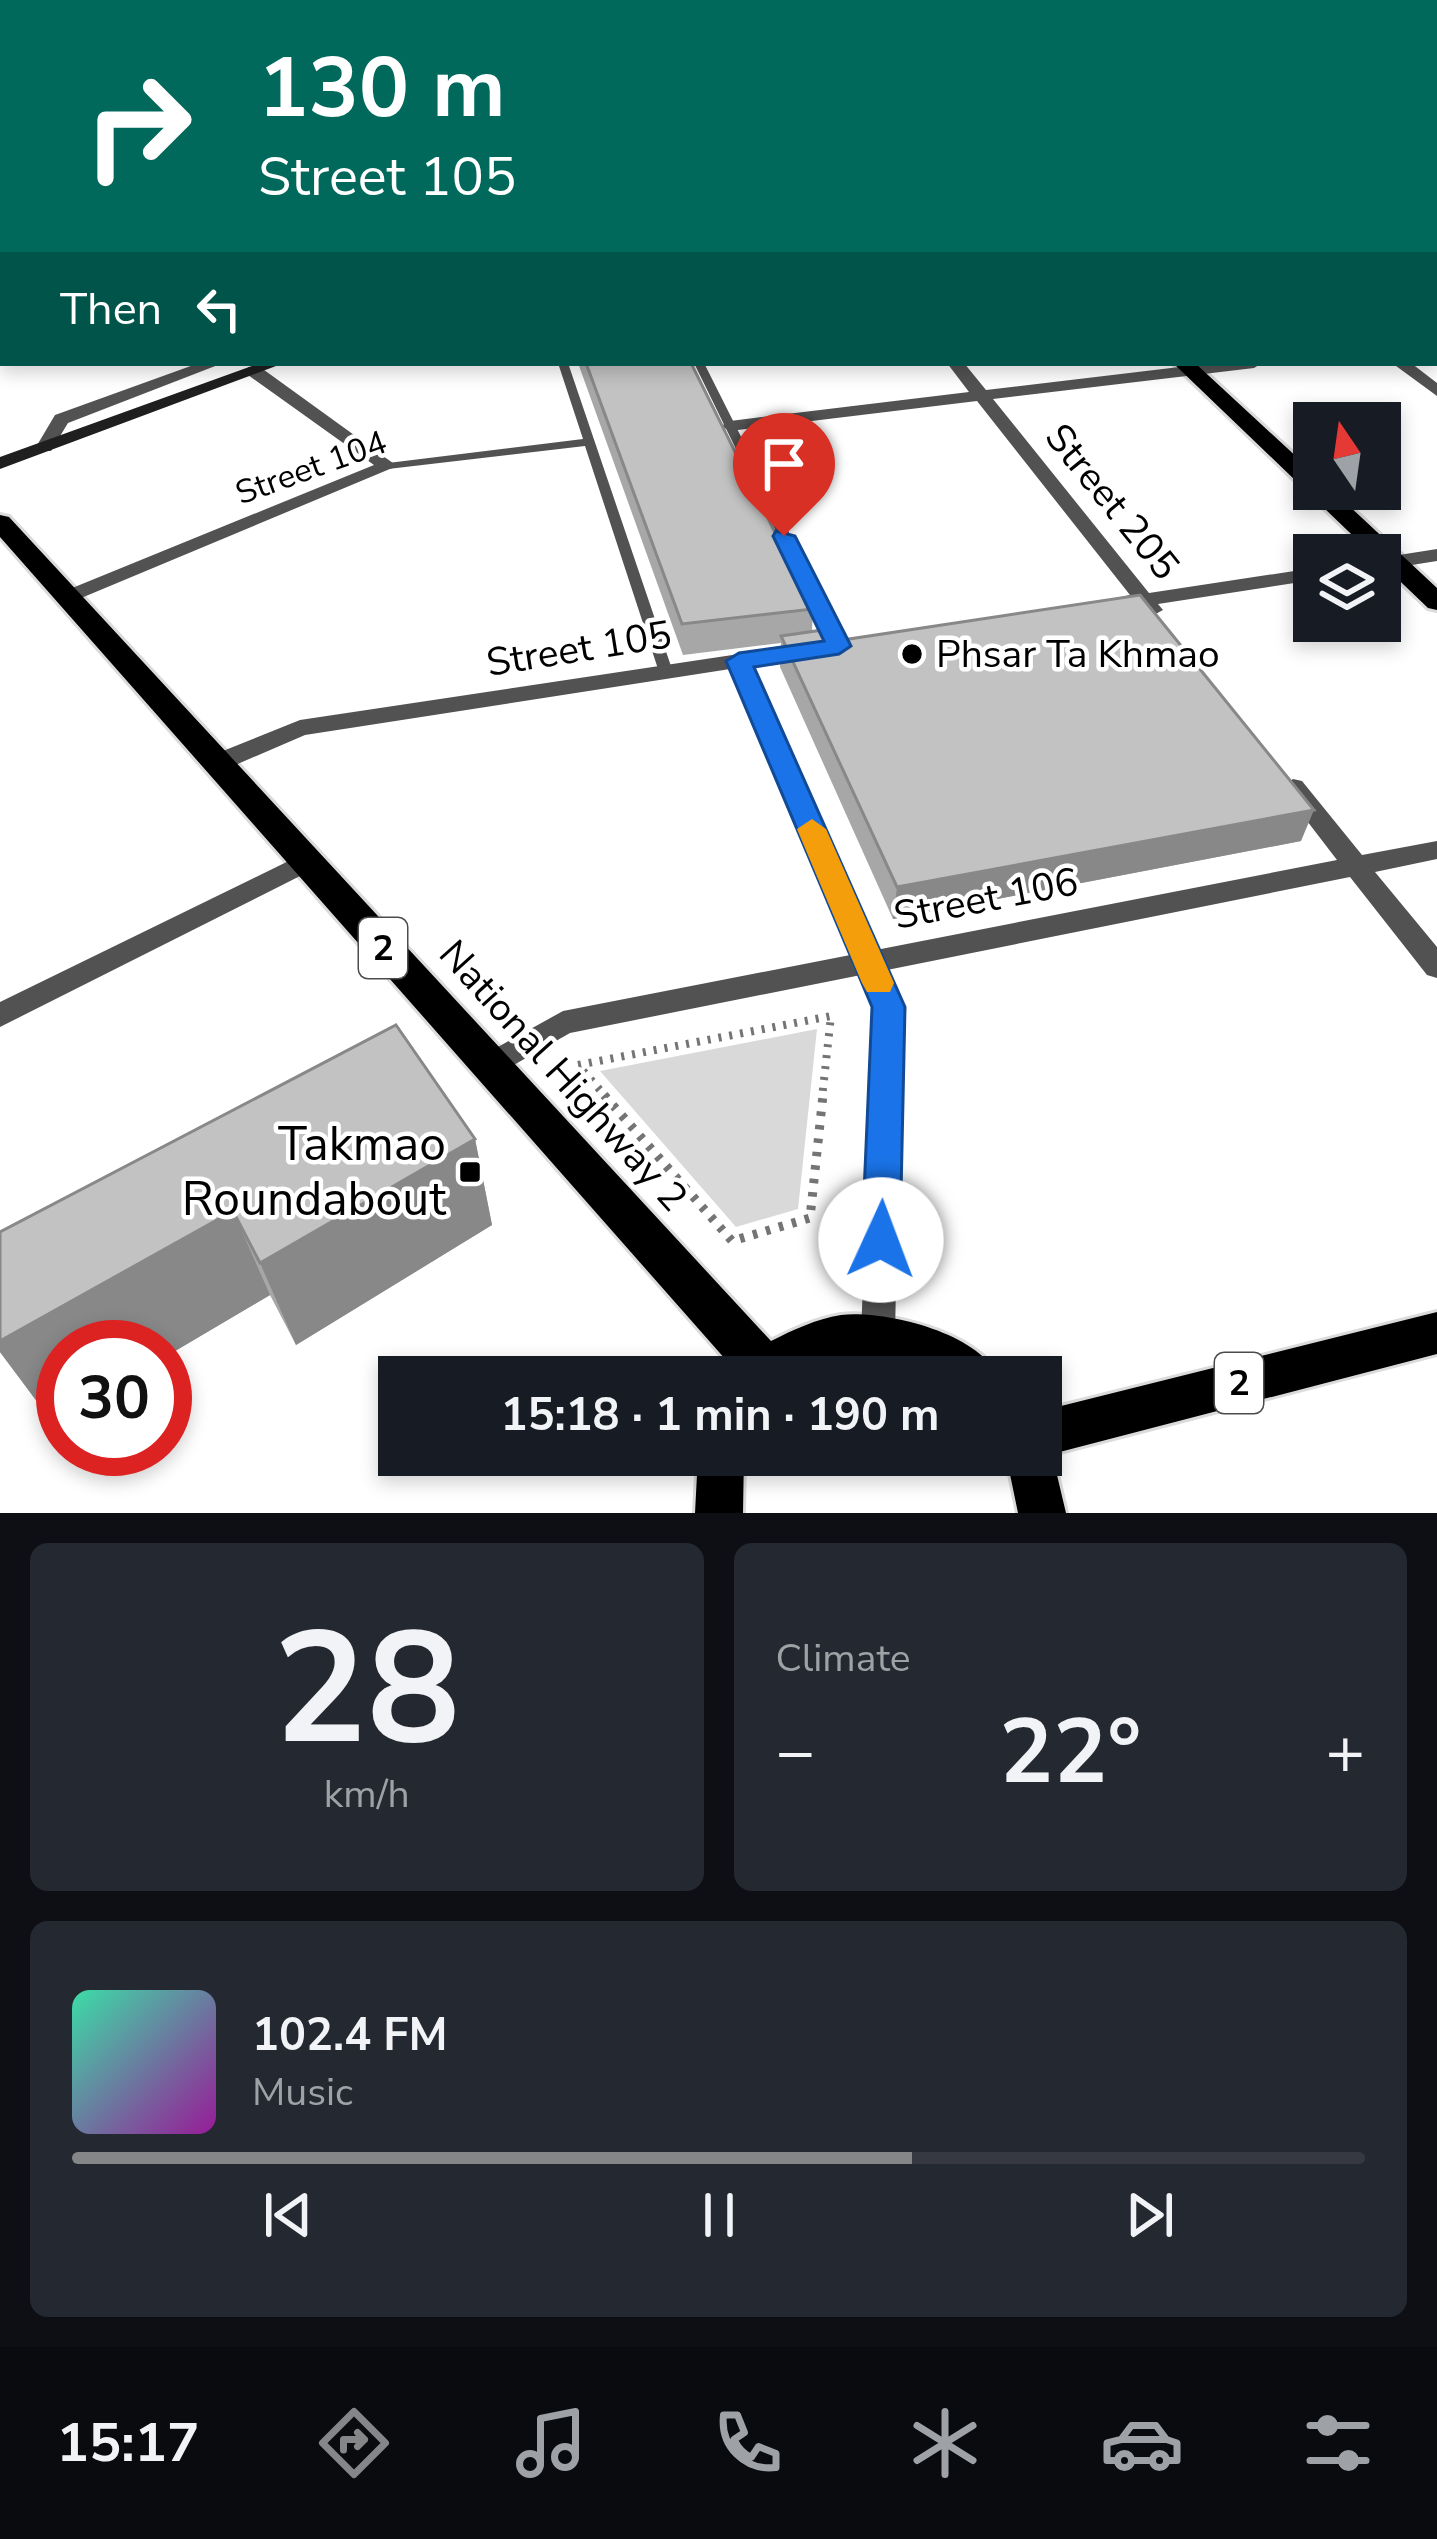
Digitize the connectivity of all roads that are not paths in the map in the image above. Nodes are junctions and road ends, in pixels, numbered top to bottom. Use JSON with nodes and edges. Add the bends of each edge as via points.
{"nodes":[{"id":1,"x":207,"y":366,"type":"edge"},
{"id":2,"x":268,"y":366,"type":"edge"},
{"id":3,"x":564,"y":366,"type":"edge"},
{"id":4,"x":700,"y":366,"type":"edge"},
{"id":5,"x":957,"y":366,"type":"edge"},
{"id":6,"x":1404,"y":366,"type":"edge"},
{"id":7,"x":1187,"y":367,"type":"edge"},
{"id":8,"x":254,"y":371,"type":"junction"},
{"id":9,"x":1437,"y":391,"type":"edge"},
{"id":10,"x":981,"y":396,"type":"junction"},
{"id":11,"x":730,"y":426,"type":"junction"},
{"id":12,"x":588,"y":442,"type":"junction"},
{"id":13,"x":45,"y":447,"type":"junction"},
{"id":14,"x":0,"y":463,"type":"edge"},
{"id":15,"x":388,"y":466,"type":"junction"},
{"id":16,"x":1293,"y":466,"type":"edge"},
{"id":17,"x":1337,"y":510,"type":"edge"},
{"id":18,"x":0,"y":522,"type":"edge"},
{"id":19,"x":1360,"y":534,"type":"edge"},
{"id":20,"x":1437,"y":555,"type":"edge"},
{"id":21,"x":1401,"y":561,"type":"edge"},
{"id":22,"x":1401,"y":574,"type":"edge"},
{"id":23,"x":1293,"y":577,"type":"edge"},
{"id":24,"x":67,"y":597,"type":"junction"},
{"id":25,"x":1144,"y":600,"type":"junction"},
{"id":26,"x":1437,"y":602,"type":"edge"},
{"id":27,"x":1097,"y":607,"type":"edge"},
{"id":28,"x":1172,"y":635,"type":"edge"},
{"id":29,"x":850,"y":644,"type":"joint"},
{"id":30,"x":739,"y":661,"type":"junction"},
{"id":31,"x":666,"y":672,"type":"junction"},
{"id":32,"x":1271,"y":759,"type":"edge"},
{"id":33,"x":217,"y":763,"type":"junction"},
{"id":34,"x":1437,"y":850,"type":"edge"},
{"id":35,"x":305,"y":862,"type":"junction"},
{"id":36,"x":1357,"y":866,"type":"junction"},
{"id":37,"x":869,"y":962,"type":"junction"},
{"id":38,"x":1437,"y":967,"type":"edge"},
{"id":39,"x":0,"y":1015,"type":"edge"},
{"id":40,"x":489,"y":1067,"type":"junction"},
{"id":41,"x":1437,"y":1333,"type":"edge"},
{"id":42,"x":878,"y":1334,"type":"junction"},
{"id":43,"x":749,"y":1356,"type":"edge"},
{"id":44,"x":789,"y":1356,"type":"edge"},
{"id":45,"x":947,"y":1356,"type":"edge"},
{"id":46,"x":1062,"y":1429,"type":"edge"},
{"id":47,"x":720,"y":1476,"type":"edge"},
{"id":48,"x":1034,"y":1476,"type":"edge"},
{"id":49,"x":719,"y":1513,"type":"edge"},
{"id":50,"x":1042,"y":1513,"type":"edge"}],
"edges":[{"from":1,"to":13,"type":"street","via":[[61,419]]},
{"from":2,"to":8,"type":"street"},
{"from":3,"to":12,"type":"lane"},
{"from":4,"to":11,"type":"lane"},
{"from":5,"to":10,"type":"street","name":"Street 205"},
{"from":6,"to":9,"type":"street"},
{"from":7,"to":10,"type":"street"},
{"from":7,"to":16,"type":"main road"},
{"from":8,"to":13,"type":"street"},
{"from":8,"to":15,"type":"street"},
{"from":10,"to":11,"type":"street"},
{"from":10,"to":25,"type":"street","name":"Street 205"},
{"from":11,"to":29,"type":"lane"},
{"from":12,"to":15,"type":"lane","name":"Street 104"},
{"from":12,"to":31,"type":"lane"},
{"from":13,"to":14,"type":"street"},
{"from":15,"to":24,"type":"street","name":"Street 104"},
{"from":17,"to":19,"type":"main road"},
{"from":18,"to":24,"type":"main road","name":"National Highway 2","number":"2"},
{"from":20,"to":21,"type":"street"},
{"from":22,"to":26,"type":"main road"},
{"from":23,"to":25,"type":"street"},
{"from":24,"to":33,"type":"main road","name":"National Highway 2","number":"2"},
{"from":25,"to":27,"type":"street"},
{"from":25,"to":28,"type":"street","name":"Street 205"},
{"from":29,"to":30,"type":"street","name":"Street 105"},
{"from":30,"to":31,"type":"street","name":"Street 105"},
{"from":30,"to":37,"type":"lane"},
{"from":31,"to":33,"type":"street","name":"Street 105","via":[[300,728]]},
{"from":32,"to":36,"type":"street"},
{"from":33,"to":35,"type":"main road","name":"National Highway 2","number":"2"},
{"from":34,"to":36,"type":"street","name":"Street 106"},
{"from":35,"to":39,"type":"street"},
{"from":35,"to":40,"type":"main road","name":"National Highway 2","number":"2"},
{"from":36,"to":37,"type":"street","name":"Street 106"},
{"from":36,"to":38,"type":"street"},
{"from":37,"to":40,"type":"street","name":"Street 106","via":[[563,1023]]},
{"from":37,"to":42,"type":"street","via":[[888,1007]]},
{"from":40,"to":43,"type":"main road","name":"National Highway 2","number":"2"},
{"from":41,"to":46,"type":"main road","number":"2"},
{"from":42,"to":44,"type":"main road","name":"National Highway 2","via":[[835,1337]]},
{"from":42,"to":45,"type":"main road","name":"National Highway 2"},
{"from":47,"to":49,"type":"main road"},
{"from":48,"to":50,"type":"main road"}]}
